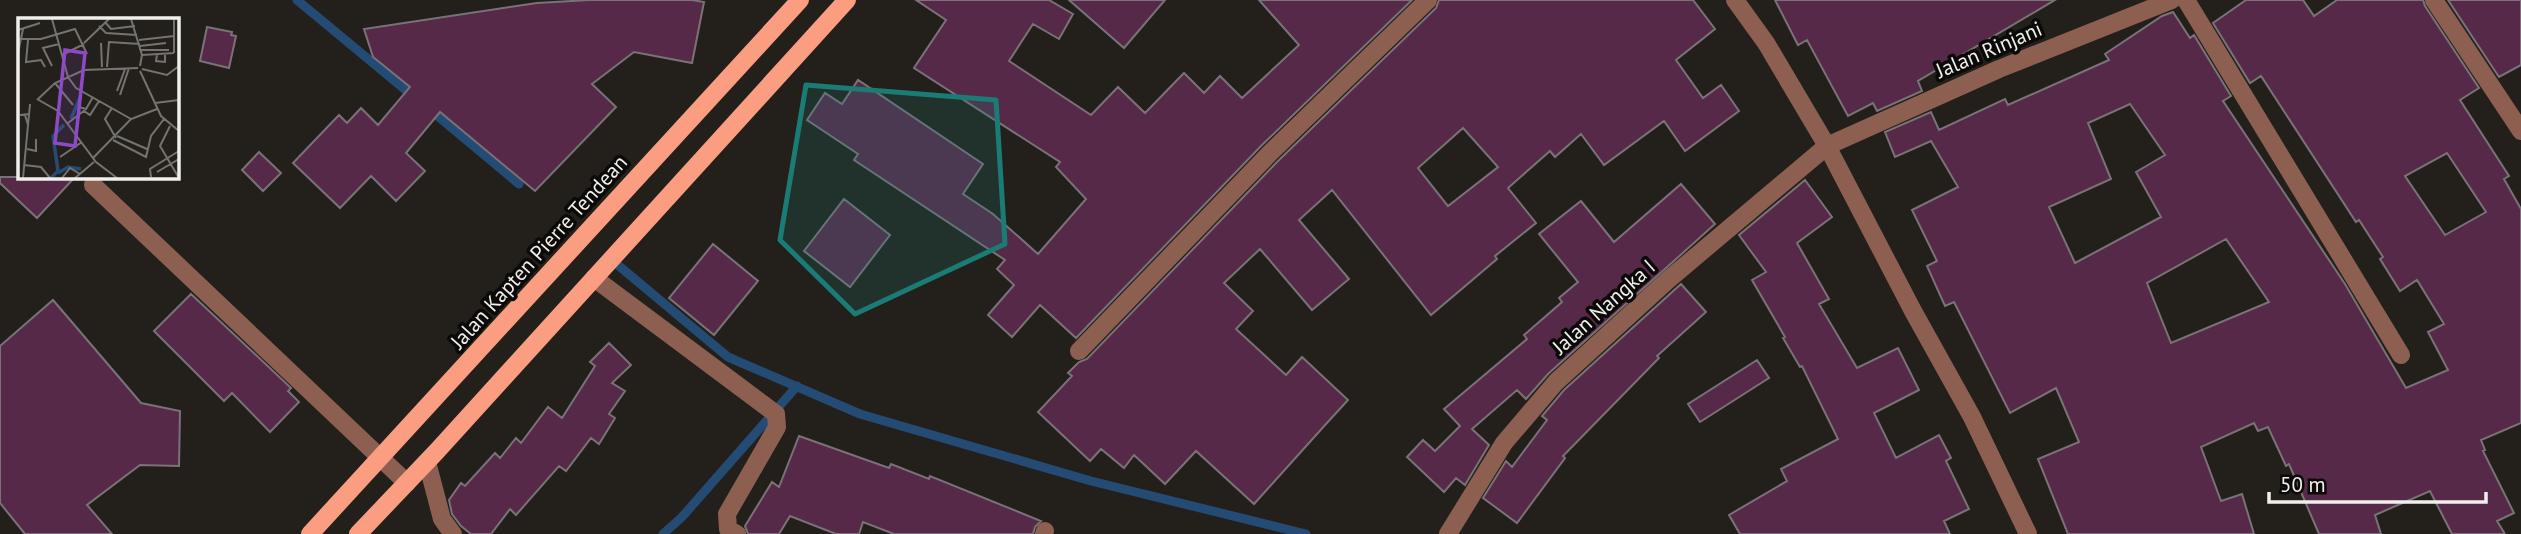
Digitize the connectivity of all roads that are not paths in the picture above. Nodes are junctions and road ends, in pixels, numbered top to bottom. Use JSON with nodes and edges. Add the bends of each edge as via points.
{"nodes":[{"id":1,"x":800,"y":0,"type":"edge"},
{"id":2,"x":847,"y":0,"type":"edge"},
{"id":3,"x":1428,"y":0,"type":"edge"},
{"id":4,"x":1735,"y":0,"type":"edge"},
{"id":5,"x":2172,"y":0,"type":"edge"},
{"id":6,"x":2186,"y":0,"type":"edge"},
{"id":7,"x":2434,"y":0,"type":"edge"},
{"id":8,"x":2521,"y":131,"type":"edge"},
{"id":9,"x":1827,"y":146,"type":"junction"},
{"id":10,"x":93,"y":185,"type":"dead end"},
{"id":11,"x":594,"y":278,"type":"junction"},
{"id":12,"x":1079,"y":351,"type":"dead end"},
{"id":13,"x":2402,"y":355,"type":"dead end"},
{"id":14,"x":381,"y":459,"type":"junction"},
{"id":15,"x":427,"y":462,"type":"junction"},
{"id":16,"x":407,"y":483,"type":"junction"},
{"id":17,"x":310,"y":534,"type":"edge"},
{"id":18,"x":358,"y":534,"type":"edge"},
{"id":19,"x":453,"y":534,"type":"edge"},
{"id":20,"x":737,"y":534,"type":"edge"},
{"id":21,"x":1448,"y":534,"type":"edge"},
{"id":22,"x":2028,"y":534,"type":"edge"}],
"edges":[{"from":1,"to":14,"type":"main road","name":"Jalan Kapten Pierre Tendean"},
{"from":2,"to":11,"type":"main road"},
{"from":3,"to":12,"type":"street","via":[[1270,153]]},
{"from":4,"to":9,"type":"street"},
{"from":5,"to":9,"type":"street","name":"Jalan Rinjani","via":[[1999,69]]},
{"from":6,"to":13,"type":"street"},
{"from":7,"to":8,"type":"street"},
{"from":9,"to":21,"type":"street","name":"Jalan Nangka I","via":[[1556,382],[1504,443]]},
{"from":9,"to":22,"type":"street","via":[[1972,417]]},
{"from":10,"to":14,"type":"street"},
{"from":11,"to":15,"type":"main road"},
{"from":11,"to":20,"type":"street","via":[[776,414],[778,427],[727,514],[728,529]]},
{"from":14,"to":16,"type":"street"},
{"from":14,"to":17,"type":"main road","name":"Jalan Kapten Pierre Tendean"},
{"from":15,"to":16,"type":"main road"},
{"from":15,"to":19,"type":"street","via":[[442,519]]},
{"from":16,"to":18,"type":"main road"}]}
